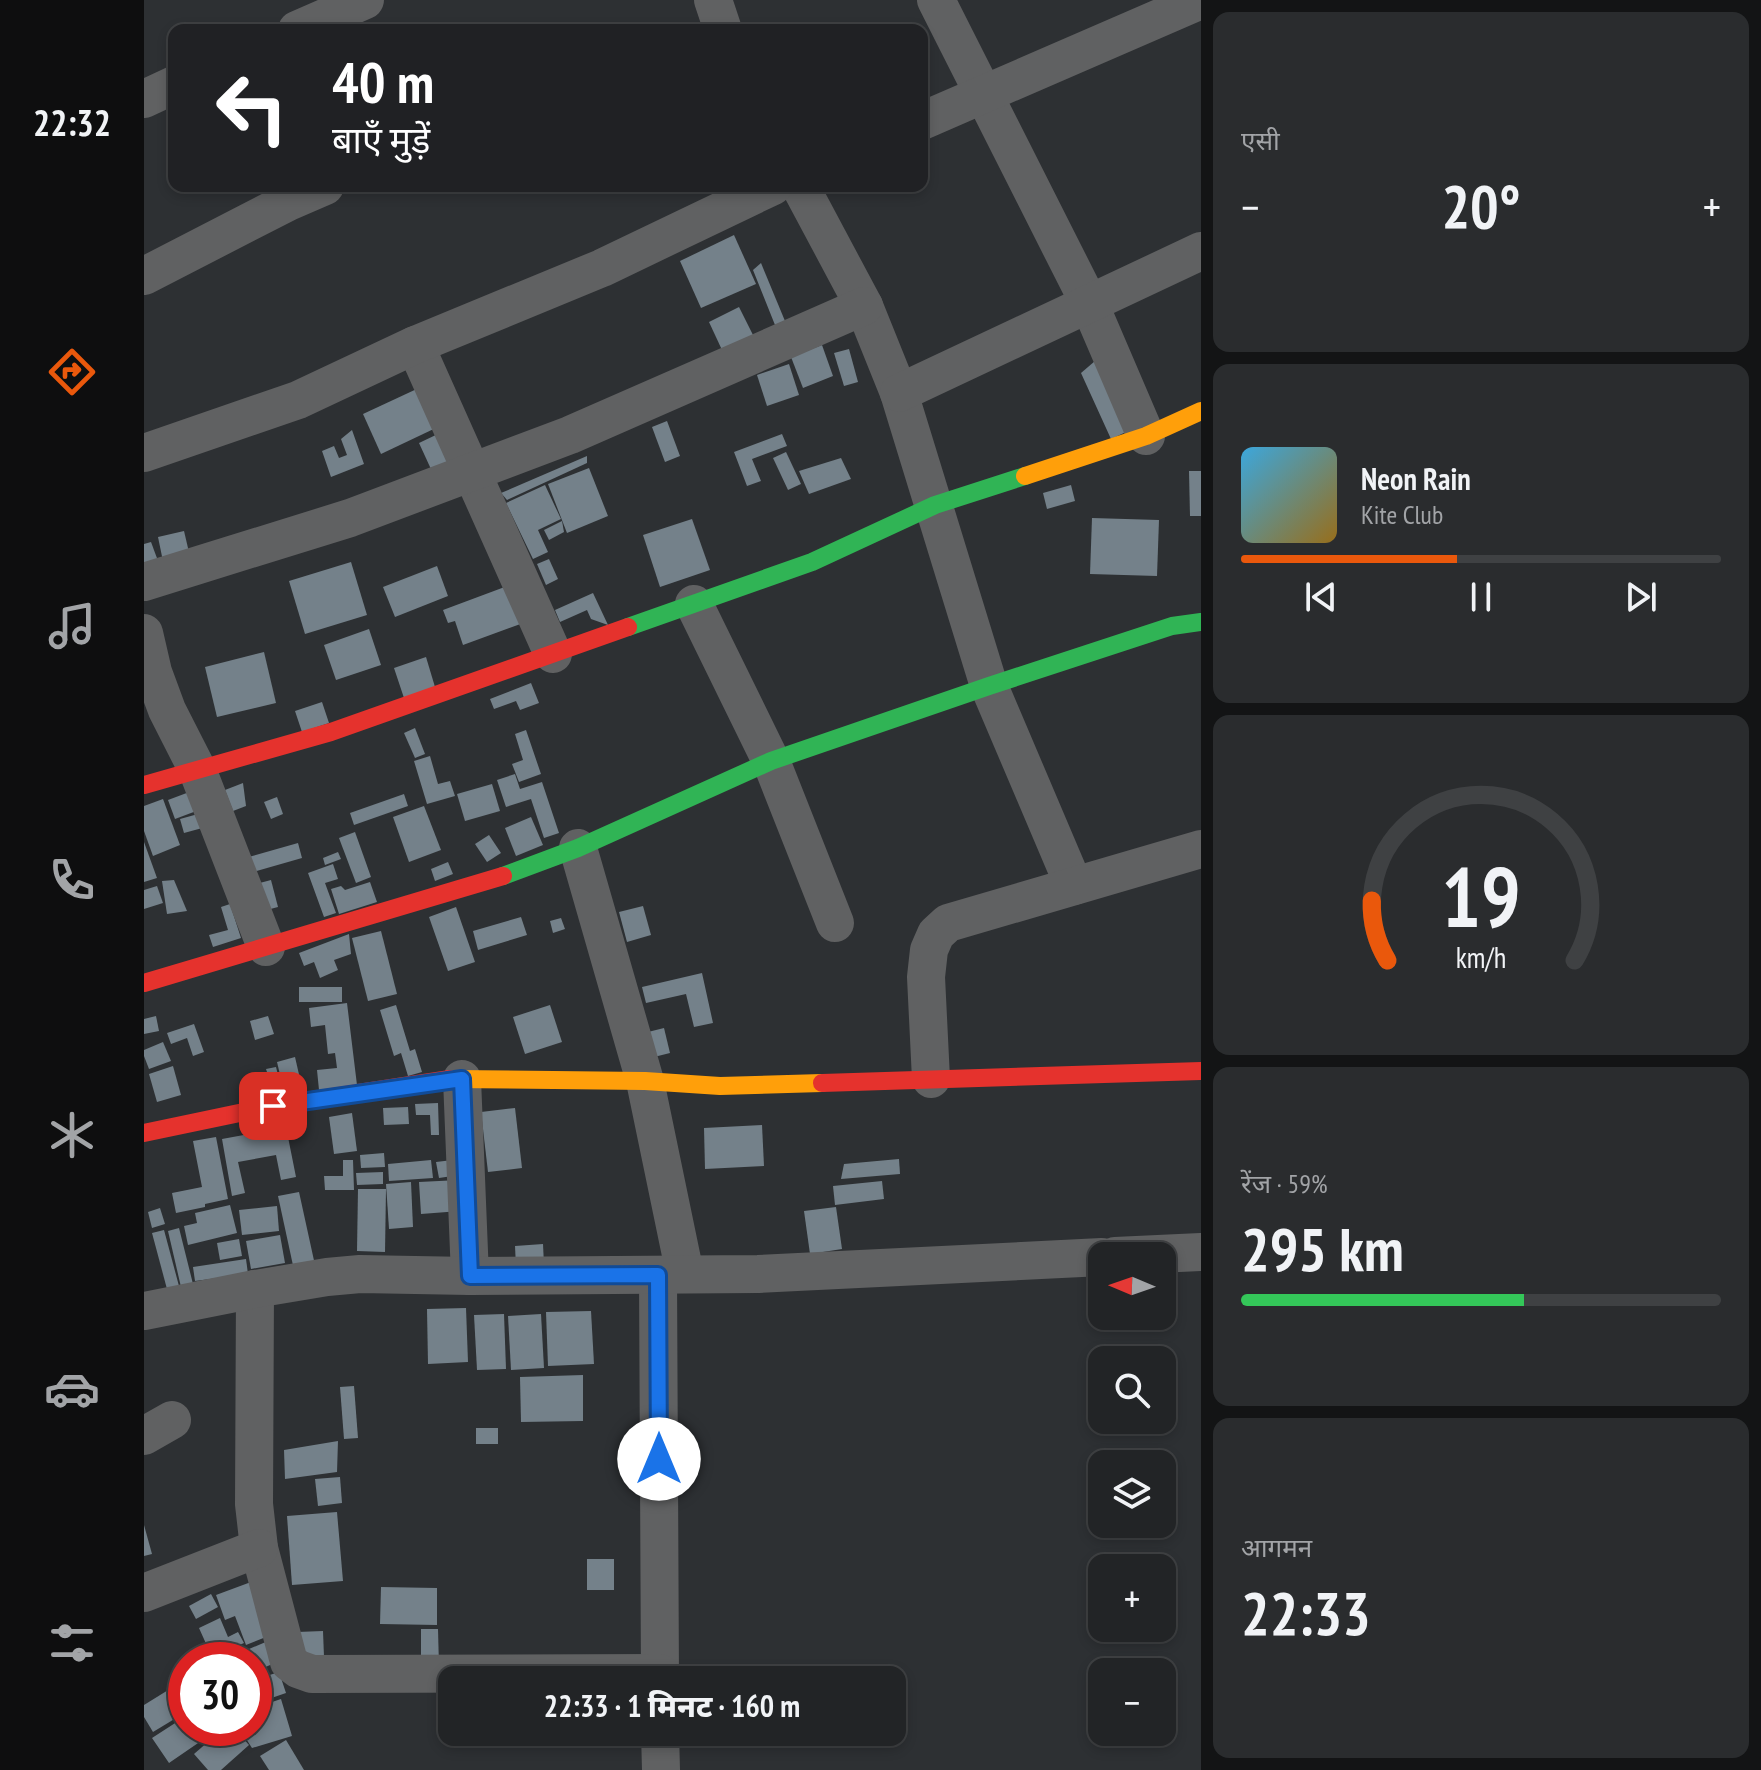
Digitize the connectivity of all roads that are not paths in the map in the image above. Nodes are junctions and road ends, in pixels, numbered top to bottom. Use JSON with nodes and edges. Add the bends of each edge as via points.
{"nodes":[{"id":1,"x":713,"y":0,"type":"edge"},
{"id":2,"x":936,"y":0,"type":"edge"},
{"id":3,"x":1201,"y":0,"type":"edge"},
{"id":4,"x":344,"y":11,"type":"edge"},
{"id":5,"x":312,"y":24,"type":"edge"},
{"id":6,"x":721,"y":24,"type":"edge"},
{"id":7,"x":168,"y":88,"type":"edge"},
{"id":8,"x":985,"y":95,"type":"junction"},
{"id":9,"x":144,"y":99,"type":"edge"},
{"id":10,"x":928,"y":119,"type":"edge"},
{"id":11,"x":311,"y":192,"type":"edge"},
{"id":12,"x":760,"y":192,"type":"edge"},
{"id":13,"x":803,"y":192,"type":"edge"},
{"id":14,"x":1201,"y":251,"type":"edge"},
{"id":15,"x":144,"y":276,"type":"edge"},
{"id":16,"x":1089,"y":303,"type":"junction"},
{"id":17,"x":864,"y":306,"type":"junction"},
{"id":18,"x":415,"y":345,"type":"junction"},
{"id":19,"x":899,"y":393,"type":"junction"},
{"id":20,"x":1201,"y":411,"type":"edge"},
{"id":21,"x":1146,"y":436,"type":"junction"},
{"id":22,"x":144,"y":453,"type":"edge"},
{"id":23,"x":471,"y":472,"type":"junction"},
{"id":24,"x":935,"y":505,"type":"junction"},
{"id":25,"x":144,"y":582,"type":"edge"},
{"id":26,"x":694,"y":604,"type":"junction"},
{"id":27,"x":1201,"y":622,"type":"edge"},
{"id":28,"x":144,"y":633,"type":"edge"},
{"id":29,"x":553,"y":654,"type":"junction"},
{"id":30,"x":989,"y":686,"type":"junction"},
{"id":31,"x":771,"y":761,"type":"junction"},
{"id":32,"x":197,"y":769,"type":"junction"},
{"id":33,"x":144,"y":785,"type":"edge"},
{"id":34,"x":578,"y":848,"type":"junction"},
{"id":35,"x":1201,"y":849,"type":"edge"},
{"id":36,"x":1074,"y":886,"type":"junction"},
{"id":37,"x":835,"y":923,"type":"dead end"},
{"id":38,"x":266,"y":947,"type":"junction"},
{"id":39,"x":144,"y":983,"type":"edge"},
{"id":40,"x":1201,"y":1071,"type":"edge"},
{"id":41,"x":462,"y":1079,"type":"junction"},
{"id":42,"x":931,"y":1079,"type":"junction"},
{"id":43,"x":645,"y":1081,"type":"junction"},
{"id":44,"x":144,"y":1133,"type":"edge"},
{"id":45,"x":1201,"y":1252,"type":"edge"},
{"id":46,"x":1176,"y":1253,"type":"edge"},
{"id":47,"x":1088,"y":1258,"type":"edge"},
{"id":48,"x":671,"y":1275,"type":"junction"},
{"id":49,"x":470,"y":1276,"type":"junction"},
{"id":50,"x":255,"y":1289,"type":"junction"},
{"id":51,"x":144,"y":1311,"type":"edge"},
{"id":52,"x":259,"y":1548,"type":"junction"},
{"id":53,"x":144,"y":1593,"type":"edge"},
{"id":54,"x":660,"y":1666,"type":"edge"},
{"id":55,"x":438,"y":1675,"type":"edge"},
{"id":56,"x":660,"y":1746,"type":"edge"},
{"id":57,"x":661,"y":1770,"type":"edge"}],
"edges":[{"from":1,"to":6,"type":"street"},
{"from":2,"to":8,"type":"street"},
{"from":3,"to":8,"type":"street"},
{"from":4,"to":5,"type":"street"},
{"from":7,"to":9,"type":"street"},
{"from":8,"to":10,"type":"street"},
{"from":8,"to":16,"type":"street"},
{"from":11,"to":15,"type":"street"},
{"from":12,"to":18,"type":"street","via":[[602,268]]},
{"from":13,"to":17,"type":"street"},
{"from":14,"to":16,"type":"street"},
{"from":16,"to":19,"type":"street"},
{"from":16,"to":21,"type":"street"},
{"from":17,"to":19,"type":"street"},
{"from":17,"to":23,"type":"street","via":[[570,435]]},
{"from":18,"to":22,"type":"street","via":[[298,400]]},
{"from":18,"to":23,"type":"street"},
{"from":19,"to":24,"type":"street"},
{"from":20,"to":21,"type":"street"},
{"from":21,"to":24,"type":"street"},
{"from":23,"to":25,"type":"street","via":[[350,518]]},
{"from":23,"to":29,"type":"street"},
{"from":24,"to":26,"type":"street","via":[[812,562]]},
{"from":24,"to":30,"type":"street"},
{"from":26,"to":29,"type":"street"},
{"from":26,"to":31,"type":"street"},
{"from":27,"to":30,"type":"street","via":[[1172,626]]},
{"from":28,"to":32,"type":"street","via":[[167,710]]},
{"from":29,"to":32,"type":"street","via":[[331,732]]},
{"from":30,"to":31,"type":"street"},
{"from":30,"to":36,"type":"street"},
{"from":31,"to":34,"type":"street"},
{"from":31,"to":37,"type":"street"},
{"from":32,"to":33,"type":"street"},
{"from":32,"to":38,"type":"street"},
{"from":34,"to":38,"type":"street","via":[[493,880]]},
{"from":34,"to":43,"type":"street"},
{"from":35,"to":36,"type":"street"},
{"from":36,"to":42,"type":"street","via":[[948,923],[936,934],[926,977]]},
{"from":38,"to":39,"type":"street"},
{"from":40,"to":42,"type":"street"},
{"from":41,"to":43,"type":"street"},
{"from":41,"to":44,"type":"street","via":[[273,1106]]},
{"from":41,"to":49,"type":"street"},
{"from":42,"to":43,"type":"street","via":[[720,1086]]},
{"from":43,"to":48,"type":"street"},
{"from":45,"to":46,"type":"street"},
{"from":47,"to":48,"type":"street"},
{"from":48,"to":49,"type":"street"},
{"from":48,"to":54,"type":"street"},
{"from":49,"to":50,"type":"street","via":[[360,1274]]},
{"from":50,"to":51,"type":"street"},
{"from":50,"to":52,"type":"street","via":[[254,1504]]},
{"from":52,"to":53,"type":"street"},
{"from":52,"to":55,"type":"street","via":[[289,1662],[298,1669],[312,1674]]},
{"from":56,"to":57,"type":"street"}]}
